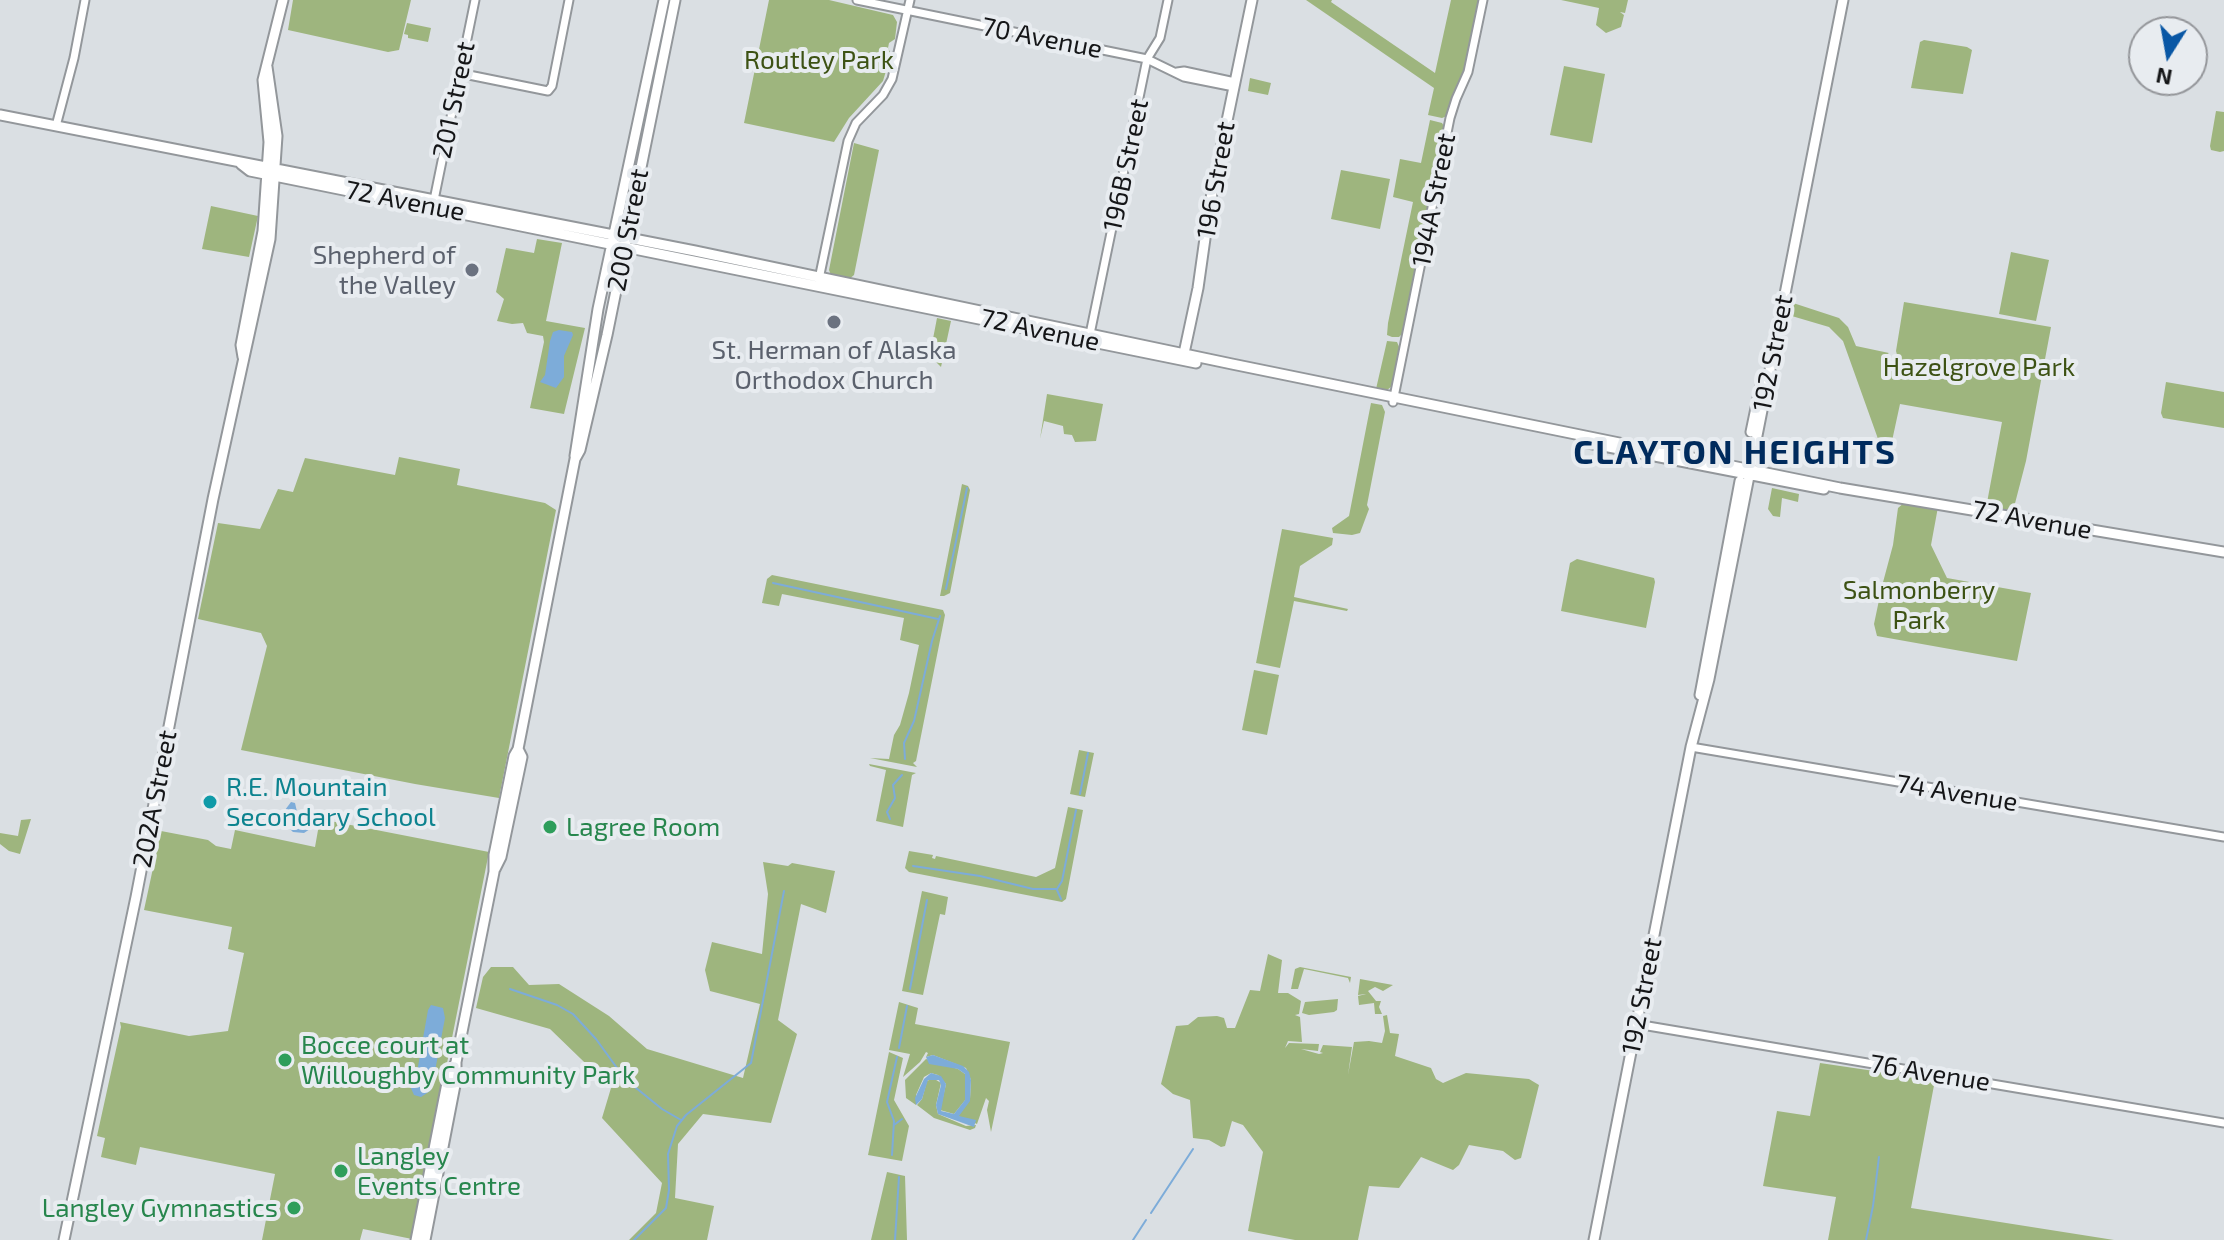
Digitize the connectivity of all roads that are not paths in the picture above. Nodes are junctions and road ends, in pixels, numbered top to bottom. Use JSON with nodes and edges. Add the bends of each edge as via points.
{"nodes":[{"id":1,"x":85,"y":0,"type":"edge"},
{"id":2,"x":281,"y":0,"type":"edge"},
{"id":3,"x":475,"y":0,"type":"edge"},
{"id":4,"x":569,"y":0,"type":"edge"},
{"id":5,"x":664,"y":0,"type":"edge"},
{"id":6,"x":675,"y":0,"type":"edge"},
{"id":7,"x":857,"y":0,"type":"edge"},
{"id":8,"x":910,"y":0,"type":"edge"},
{"id":9,"x":1168,"y":0,"type":"edge"},
{"id":10,"x":1252,"y":0,"type":"edge"},
{"id":11,"x":1483,"y":0,"type":"edge"},
{"id":12,"x":1841,"y":0,"type":"edge"},
{"id":13,"x":908,"y":11,"type":"junction"},
{"id":14,"x":1147,"y":59,"type":"junction"},
{"id":15,"x":1827,"y":71,"type":"junction"},
{"id":16,"x":459,"y":73,"type":"junction"},
{"id":17,"x":1234,"y":84,"type":"junction"},
{"id":18,"x":0,"y":115,"type":"edge"},
{"id":19,"x":56,"y":126,"type":"junction"},
{"id":20,"x":271,"y":171,"type":"junction"},
{"id":21,"x":434,"y":200,"type":"junction"},
{"id":22,"x":612,"y":239,"type":"junction"},
{"id":23,"x":626,"y":241,"type":"junction"},
{"id":24,"x":819,"y":282,"type":"junction"},
{"id":25,"x":1047,"y":328,"type":"junction"},
{"id":26,"x":1090,"y":334,"type":"junction"},
{"id":27,"x":1183,"y":357,"type":"junction"},
{"id":28,"x":1252,"y":373,"type":"junction"},
{"id":29,"x":1293,"y":376,"type":"junction"},
{"id":30,"x":1393,"y":400,"type":"junction"},
{"id":31,"x":1575,"y":437,"type":"junction"},
{"id":32,"x":575,"y":459,"type":"junction"},
{"id":33,"x":1746,"y":472,"type":"junction"},
{"id":34,"x":2224,"y":552,"type":"edge"},
{"id":35,"x":1691,"y":747,"type":"junction"},
{"id":36,"x":2224,"y":837,"type":"edge"},
{"id":37,"x":1636,"y":1024,"type":"junction"},
{"id":38,"x":456,"y":1062,"type":"junction"},
{"id":39,"x":2224,"y":1123,"type":"edge"},
{"id":40,"x":64,"y":1240,"type":"edge"},
{"id":41,"x":416,"y":1240,"type":"edge"},
{"id":42,"x":425,"y":1240,"type":"edge"},
{"id":43,"x":1594,"y":1240,"type":"edge"}],
"edges":[{"from":1,"to":19,"type":"street"},
{"from":2,"to":20,"type":"main road","name":"202A Street","via":[[263,80]]},
{"from":3,"to":16,"type":"street","name":"201 Street"},
{"from":4,"to":16,"type":"street","via":[[548,91]]},
{"from":5,"to":22,"type":"main road","name":"200 Street"},
{"from":6,"to":23,"type":"main road","name":"200 Street"},
{"from":7,"to":13,"type":"street","name":"70 Avenue"},
{"from":8,"to":13,"type":"street"},
{"from":9,"to":14,"type":"street","name":"196B Street","via":[[1160,38]]},
{"from":10,"to":17,"type":"main road","name":"196 Street"},
{"from":11,"to":30,"type":"street","name":"194A Street","via":[[1468,72],[1453,107]]},
{"from":12,"to":15,"type":"main road","name":"192 Street"},
{"from":12,"to":15,"type":"main road","name":"192 Street"},
{"from":13,"to":14,"type":"street","name":"70 Avenue"},
{"from":13,"to":24,"type":"street","via":[[892,79],[848,141]]},
{"from":14,"to":17,"type":"street","name":"70 Avenue","via":[[1184,77]]},
{"from":14,"to":26,"type":"street","name":"196B Street"},
{"from":15,"to":33,"type":"main road","name":"192 Street"},
{"from":15,"to":33,"type":"main road","name":"192 Street"},
{"from":16,"to":21,"type":"street","name":"201 Street"},
{"from":17,"to":27,"type":"main road","name":"196 Street"},
{"from":18,"to":19,"type":"main road","name":"72 Avenue"},
{"from":19,"to":20,"type":"main road","name":"72 Avenue"},
{"from":20,"to":21,"type":"main road","name":"72 Avenue"},
{"from":20,"to":22,"type":"main road","name":"72 Avenue"},
{"from":20,"to":40,"type":"main road","name":"202A Street","via":[[243,357]]},
{"from":21,"to":22,"type":"main road","name":"72 Avenue"},
{"from":22,"to":23,"type":"main road","name":"72 Avenue"},
{"from":22,"to":32,"type":"main road","name":"200 Street"},
{"from":23,"to":24,"type":"main road","name":"72 Avenue"},
{"from":23,"to":32,"type":"main road","name":"200 Street"},
{"from":24,"to":25,"type":"main road","name":"72 Avenue"},
{"from":24,"to":25,"type":"main road","name":"72 Avenue"},
{"from":25,"to":26,"type":"main road","name":"72 Avenue"},
{"from":25,"to":27,"type":"main road","name":"72 Avenue"},
{"from":26,"to":27,"type":"main road","name":"72 Avenue"},
{"from":27,"to":28,"type":"main road","name":"72 Avenue"},
{"from":27,"to":29,"type":"main road","name":"72 Avenue"},
{"from":28,"to":29,"type":"main road"},
{"from":28,"to":30,"type":"main road","name":"72 Avenue"},
{"from":29,"to":30,"type":"main road","name":"72 Avenue"},
{"from":30,"to":31,"type":"main road","name":"72 Avenue"},
{"from":30,"to":31,"type":"main road","name":"72 Avenue"},
{"from":31,"to":33,"type":"main road","name":"72 Avenue"},
{"from":31,"to":33,"type":"main road","name":"72 Avenue"},
{"from":32,"to":38,"type":"main road","name":"200 Street","via":[[518,749],[522,757]]},
{"from":33,"to":34,"type":"main road","name":"72 Avenue"},
{"from":33,"to":35,"type":"main road","name":"192 Street","via":[[1709,679]]},
{"from":35,"to":36,"type":"street","name":"74 Avenue"},
{"from":35,"to":37,"type":"main road","name":"192 Street"},
{"from":37,"to":39,"type":"street","name":"76 Avenue"},
{"from":37,"to":43,"type":"main road","name":"192 Street"},
{"from":38,"to":41,"type":"main road","name":"200 Street","via":[[448,1078]]},
{"from":38,"to":42,"type":"main road","name":"200 Street"}]}
